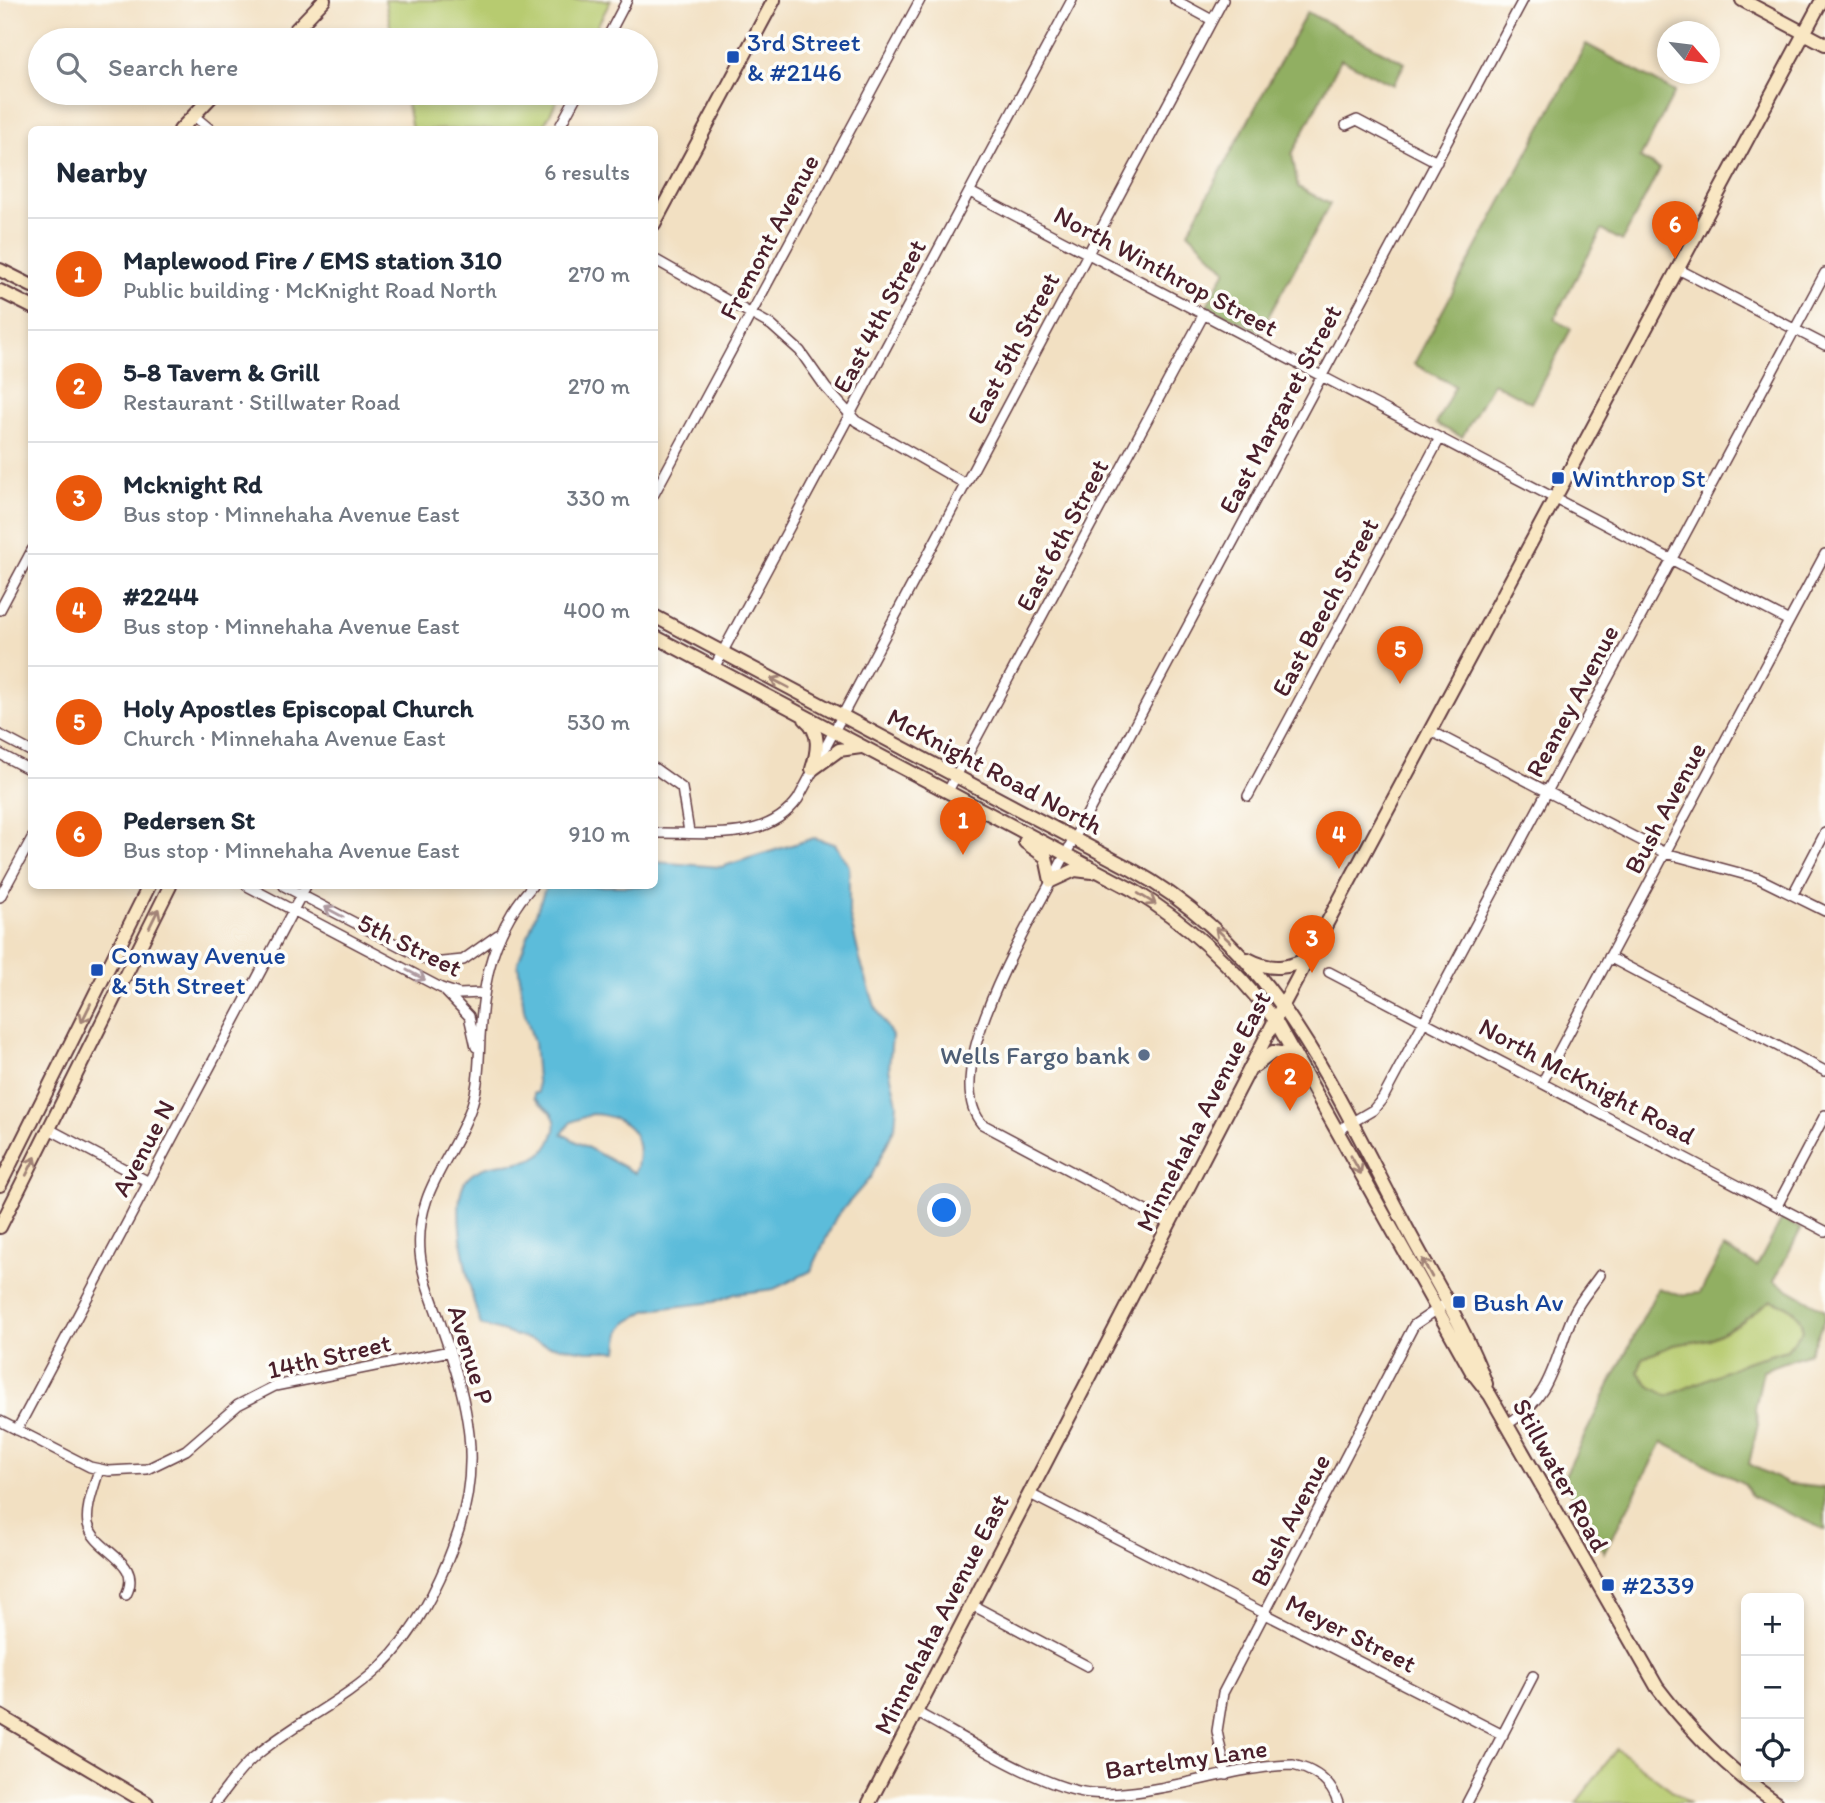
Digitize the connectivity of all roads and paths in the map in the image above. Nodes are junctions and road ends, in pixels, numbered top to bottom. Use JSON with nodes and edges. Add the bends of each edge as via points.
{"nodes":[{"id":1,"x":324,"y":0,"type":"edge"},
{"id":2,"x":627,"y":0,"type":"edge"},
{"id":3,"x":774,"y":0,"type":"edge"},
{"id":4,"x":920,"y":0,"type":"edge"},
{"id":5,"x":1072,"y":0,"type":"edge"},
{"id":6,"x":1175,"y":0,"type":"edge"},
{"id":7,"x":1223,"y":0,"type":"edge"},
{"id":8,"x":1524,"y":0,"type":"edge"},
{"id":9,"x":1742,"y":0,"type":"edge"},
{"id":10,"x":1822,"y":0,"type":"edge"},
{"id":11,"x":1212,"y":20,"type":"junction"},
{"id":12,"x":297,"y":28,"type":"edge"},
{"id":13,"x":612,"y":28,"type":"edge"},
{"id":14,"x":1804,"y":32,"type":"junction"},
{"id":15,"x":1825,"y":44,"type":"edge"},
{"id":16,"x":203,"y":105,"type":"edge"},
{"id":17,"x":572,"y":105,"type":"edge"},
{"id":18,"x":193,"y":115,"type":"junction"},
{"id":19,"x":1346,"y":125,"type":"dead end"},
{"id":20,"x":183,"y":126,"type":"edge"},
{"id":21,"x":206,"y":126,"type":"edge"},
{"id":22,"x":560,"y":126,"type":"edge"},
{"id":23,"x":1437,"y":162,"type":"junction"},
{"id":24,"x":970,"y":192,"type":"junction"},
{"id":25,"x":658,"y":217,"type":"edge"},
{"id":26,"x":1087,"y":253,"type":"junction"},
{"id":27,"x":658,"y":261,"type":"edge"},
{"id":28,"x":1678,"y":269,"type":"junction"},
{"id":29,"x":0,"y":270,"type":"edge"},
{"id":30,"x":1825,"y":273,"type":"edge"},
{"id":31,"x":28,"y":284,"type":"edge"},
{"id":32,"x":0,"y":291,"type":"edge"},
{"id":33,"x":28,"y":305,"type":"edge"},
{"id":34,"x":752,"y":312,"type":"junction"},
{"id":35,"x":1204,"y":314,"type":"junction"},
{"id":36,"x":1794,"y":331,"type":"junction"},
{"id":37,"x":1825,"y":345,"type":"edge"},
{"id":38,"x":1322,"y":376,"type":"junction"},
{"id":39,"x":849,"y":414,"type":"junction"},
{"id":40,"x":1440,"y":438,"type":"junction"},
{"id":41,"x":964,"y":484,"type":"junction"},
{"id":42,"x":658,"y":487,"type":"edge"},
{"id":43,"x":1556,"y":497,"type":"junction"},
{"id":44,"x":1825,"y":554,"type":"edge"},
{"id":45,"x":28,"y":558,"type":"edge"},
{"id":46,"x":1672,"y":559,"type":"junction"},
{"id":47,"x":0,"y":610,"type":"edge"},
{"id":48,"x":658,"y":618,"type":"edge"},
{"id":49,"x":1789,"y":621,"type":"junction"},
{"id":50,"x":658,"y":638,"type":"edge"},
{"id":51,"x":723,"y":653,"type":"junction"},
{"id":52,"x":715,"y":668,"type":"junction"},
{"id":53,"x":796,"y":711,"type":"junction"},
{"id":54,"x":840,"y":715,"type":"junction"},
{"id":55,"x":832,"y":730,"type":"junction"},
{"id":56,"x":1431,"y":731,"type":"junction"},
{"id":57,"x":0,"y":735,"type":"edge"},
{"id":58,"x":864,"y":747,"type":"junction"},
{"id":59,"x":28,"y":750,"type":"edge"},
{"id":60,"x":0,"y":754,"type":"edge"},
{"id":61,"x":28,"y":769,"type":"edge"},
{"id":62,"x":812,"y":769,"type":"junction"},
{"id":63,"x":658,"y":771,"type":"edge"},
{"id":64,"x":957,"y":776,"type":"junction"},
{"id":65,"x":1547,"y":790,"type":"junction"},
{"id":66,"x":948,"y":791,"type":"junction"},
{"id":67,"x":1248,"y":796,"type":"dead end"},
{"id":68,"x":1002,"y":822,"type":"junction"},
{"id":69,"x":689,"y":832,"type":"junction"},
{"id":70,"x":658,"y":833,"type":"edge"},
{"id":71,"x":1825,"y":833,"type":"edge"},
{"id":72,"x":1074,"y":838,"type":"junction"},
{"id":73,"x":28,"y":845,"type":"edge"},
{"id":74,"x":1665,"y":853,"type":"junction"},
{"id":75,"x":1065,"y":855,"type":"junction"},
{"id":76,"x":1106,"y":875,"type":"junction"},
{"id":77,"x":1051,"y":881,"type":"junction"},
{"id":78,"x":148,"y":889,"type":"edge"},
{"id":79,"x":253,"y":889,"type":"edge"},
{"id":80,"x":290,"y":889,"type":"edge"},
{"id":81,"x":304,"y":889,"type":"edge"},
{"id":82,"x":530,"y":889,"type":"edge"},
{"id":83,"x":167,"y":891,"type":"edge"},
{"id":84,"x":1793,"y":894,"type":"junction"},
{"id":85,"x":301,"y":895,"type":"junction"},
{"id":86,"x":0,"y":897,"type":"edge"},
{"id":87,"x":293,"y":910,"type":"junction"},
{"id":88,"x":1825,"y":911,"type":"edge"},
{"id":89,"x":502,"y":931,"type":"junction"},
{"id":90,"x":1310,"y":956,"type":"junction"},
{"id":91,"x":1609,"y":957,"type":"junction"},
{"id":92,"x":1247,"y":959,"type":"junction"},
{"id":93,"x":1329,"y":972,"type":"dead end"},
{"id":94,"x":441,"y":988,"type":"junction"},
{"id":95,"x":483,"y":993,"type":"junction"},
{"id":96,"x":1283,"y":1005,"type":"junction"},
{"id":97,"x":1275,"y":1020,"type":"junction"},
{"id":98,"x":1425,"y":1022,"type":"junction"},
{"id":99,"x":1298,"y":1062,"type":"junction"},
{"id":100,"x":479,"y":1065,"type":"junction"},
{"id":101,"x":1825,"y":1072,"type":"edge"},
{"id":102,"x":1247,"y":1073,"type":"junction"},
{"id":103,"x":1542,"y":1083,"type":"junction"},
{"id":104,"x":1825,"y":1115,"type":"edge"},
{"id":105,"x":1351,"y":1123,"type":"junction"},
{"id":106,"x":49,"y":1129,"type":"junction"},
{"id":107,"x":1337,"y":1131,"type":"junction"},
{"id":108,"x":149,"y":1182,"type":"junction"},
{"id":109,"x":0,"y":1185,"type":"edge"},
{"id":110,"x":1777,"y":1206,"type":"junction"},
{"id":111,"x":1151,"y":1214,"type":"junction"},
{"id":112,"x":1170,"y":1224,"type":"junction"},
{"id":113,"x":0,"y":1227,"type":"edge"},
{"id":114,"x":1825,"y":1231,"type":"edge"},
{"id":115,"x":1162,"y":1240,"type":"junction"},
{"id":116,"x":1600,"y":1275,"type":"dead end"},
{"id":117,"x":1441,"y":1307,"type":"junction"},
{"id":118,"x":450,"y":1351,"type":"junction"},
{"id":119,"x":0,"y":1421,"type":"edge"},
{"id":120,"x":1507,"y":1424,"type":"junction"},
{"id":121,"x":17,"y":1430,"type":"junction"},
{"id":122,"x":99,"y":1469,"type":"junction"},
{"id":123,"x":1030,"y":1494,"type":"junction"},
{"id":124,"x":126,"y":1595,"type":"dead end"},
{"id":125,"x":972,"y":1605,"type":"junction"},
{"id":126,"x":1265,"y":1613,"type":"junction"},
{"id":127,"x":1087,"y":1665,"type":"dead end"},
{"id":128,"x":1533,"y":1676,"type":"dead end"},
{"id":129,"x":916,"y":1712,"type":"junction"},
{"id":130,"x":0,"y":1716,"type":"edge"},
{"id":131,"x":1503,"y":1735,"type":"junction"},
{"id":132,"x":1226,"y":1775,"type":"junction"},
{"id":133,"x":147,"y":1803,"type":"edge"},
{"id":134,"x":215,"y":1803,"type":"edge"},
{"id":135,"x":869,"y":1803,"type":"edge"},
{"id":136,"x":1338,"y":1803,"type":"edge"},
{"id":137,"x":1467,"y":1803,"type":"edge"},
{"id":138,"x":1777,"y":1803,"type":"edge"}],
"edges":[{"from":1,"to":12,"type":"main road"},
{"from":2,"to":13,"type":"street"},
{"from":3,"to":25,"type":"main road"},
{"from":4,"to":34,"type":"street","name":"Fremont Avenue"},
{"from":5,"to":24,"type":"street","name":"East 4th Street"},
{"from":6,"to":11,"type":"street"},
{"from":7,"to":11,"type":"street","name":"East 5th Street"},
{"from":8,"to":23,"type":"street","name":"East Margaret Street"},
{"from":9,"to":14,"type":"main road"},
{"from":10,"to":14,"type":"main road","name":"Minnehaha Avenue East"},
{"from":11,"to":26,"type":"street","name":"East 5th Street"},
{"from":14,"to":15,"type":"main road"},
{"from":14,"to":28,"type":"main road","name":"Minnehaha Avenue East"},
{"from":16,"to":18,"type":"main road"},
{"from":17,"to":22,"type":"street"},
{"from":18,"to":20,"type":"main road"},
{"from":18,"to":21,"type":"street"},
{"from":19,"to":23,"type":"street","via":[[1357,120]]},
{"from":23,"to":38,"type":"street","name":"East Margaret Street"},
{"from":24,"to":26,"type":"street","name":"North Winthrop Street"},
{"from":24,"to":39,"type":"street","name":"East 4th Street"},
{"from":26,"to":35,"type":"street","name":"North Winthrop Street"},
{"from":26,"to":41,"type":"street","name":"East 5th Street"},
{"from":27,"to":34,"type":"street"},
{"from":28,"to":36,"type":"street"},
{"from":28,"to":43,"type":"main road","name":"Minnehaha Avenue East"},
{"from":29,"to":31,"type":"main road"},
{"from":30,"to":36,"type":"street","name":"Reaney Avenue"},
{"from":32,"to":33,"type":"main road"},
{"from":34,"to":39,"type":"street","via":[[800,351]]},
{"from":34,"to":42,"type":"street","name":"Fremont Avenue"},
{"from":35,"to":38,"type":"street","name":"North Winthrop Street"},
{"from":35,"to":64,"type":"street","name":"East 6th Street"},
{"from":36,"to":37,"type":"street"},
{"from":36,"to":46,"type":"street","name":"Reaney Avenue"},
{"from":38,"to":40,"type":"street","name":"North Winthrop Street"},
{"from":38,"to":72,"type":"street","name":"East Margaret Street"},
{"from":39,"to":41,"type":"street"},
{"from":39,"to":51,"type":"street","name":"East 4th Street"},
{"from":40,"to":43,"type":"street","name":"North Winthrop Street"},
{"from":40,"to":67,"type":"street","name":"East Beech Street"},
{"from":41,"to":54,"type":"street","name":"East 5th Street"},
{"from":43,"to":46,"type":"street","name":"North Winthrop Street"},
{"from":43,"to":56,"type":"main road","name":"Minnehaha Avenue East"},
{"from":44,"to":49,"type":"street","name":"Bush Avenue"},
{"from":45,"to":47,"type":"street"},
{"from":46,"to":49,"type":"street","name":"North Winthrop Street"},
{"from":46,"to":65,"type":"street","name":"Reaney Avenue"},
{"from":48,"to":51,"type":"main road","name":"McKnight Road North"},
{"from":49,"to":74,"type":"street","name":"Bush Avenue"},
{"from":50,"to":52,"type":"main road","name":"McKnight Road North"},
{"from":51,"to":52,"type":"street","name":"East 4th Street"},
{"from":54,"to":51,"type":"main road","name":"McKnight Road North","one_way":true},
{"from":52,"to":53,"type":"main road","name":"McKnight Road North"},
{"from":53,"to":55,"type":"main road","name":"McKnight Road North"},
{"from":53,"to":62,"type":"main road","via":[[811,724],[816,737]]},
{"from":54,"to":55,"type":"street","name":"East 5th Street"},
{"from":54,"to":64,"type":"main road","name":"McKnight Road North"},
{"from":55,"to":58,"type":"main road","name":"McKnight Road North"},
{"from":55,"to":62,"type":"street"},
{"from":56,"to":65,"type":"street"},
{"from":56,"to":90,"type":"main road","name":"Minnehaha Avenue East"},
{"from":57,"to":59,"type":"street"},
{"from":58,"to":62,"type":"main road","via":[[839,750]]},
{"from":58,"to":66,"type":"main road","name":"McKnight Road North"},
{"from":60,"to":61,"type":"street"},
{"from":62,"to":69,"type":"street","via":[[798,799],[776,821],[750,831]]},
{"from":63,"to":69,"type":"street","via":[[682,788]]},
{"from":64,"to":66,"type":"street","name":"East 6th Street"},
{"from":64,"to":72,"type":"main road","name":"McKnight Road North"},
{"from":65,"to":74,"type":"street"},
{"from":65,"to":98,"type":"street","name":"Reaney Avenue"},
{"from":66,"to":68,"type":"main road","name":"McKnight Road North"},
{"from":68,"to":75,"type":"main road","name":"McKnight Road North"},
{"from":68,"to":77,"type":"main road","via":[[1046,857]]},
{"from":69,"to":70,"type":"street"},
{"from":71,"to":84,"type":"street"},
{"from":72,"to":75,"type":"street","name":"East Margaret Street"},
{"from":92,"to":72,"type":"main road","name":"McKnight Road North","one_way":true,"via":[[1170,892]]},
{"from":73,"to":86,"type":"street"},
{"from":74,"to":84,"type":"street","via":[[1758,878]]},
{"from":74,"to":91,"type":"street","name":"Bush Avenue"},
{"from":75,"to":76,"type":"main road","name":"McKnight Road North"},
{"from":75,"to":77,"type":"street","name":"East Margaret Street"},
{"from":76,"to":77,"type":"main road","via":[[1075,870]]},
{"from":76,"to":97,"type":"main road","name":"McKnight Road North","one_way":true,"via":[[1198,936]]},
{"from":77,"to":111,"type":"street","name":"East Margaret Street","via":[[984,1015],[970,1075],[973,1113],[993,1131]]},
{"from":78,"to":109,"type":"main road","one_way":true},
{"from":79,"to":87,"type":"street","name":"5th Street"},
{"from":80,"to":85,"type":"street","name":"5th Street"},
{"from":81,"to":85,"type":"street","name":"Avenue N"},
{"from":82,"to":89,"type":"street","name":"Avenue P"},
{"from":106,"to":83,"type":"main road","one_way":true},
{"from":84,"to":88,"type":"street"},
{"from":85,"to":87,"type":"street","name":"Avenue N"},
{"from":89,"to":85,"type":"street","name":"5th Street","one_way":true,"via":[[463,960],[432,963]]},
{"from":87,"to":94,"type":"street","name":"5th Street","one_way":true},
{"from":87,"to":108,"type":"street","name":"Avenue N"},
{"from":89,"to":95,"type":"street","name":"Avenue P","via":[[489,961]]},
{"from":90,"to":92,"type":"main road","via":[[1283,968]]},
{"from":90,"to":96,"type":"main road","name":"Minnehaha Avenue East"},
{"from":91,"to":101,"type":"street"},
{"from":91,"to":103,"type":"street","name":"Bush Avenue"},
{"from":92,"to":96,"type":"main road","name":"McKnight Road North"},
{"from":93,"to":98,"type":"street","name":"North McKnight Road"},
{"from":94,"to":95,"type":"street","name":"5th Street","via":[[459,994]]},
{"from":94,"to":100,"type":"street","via":[[469,1016]]},
{"from":95,"to":100,"type":"street","name":"Avenue P"},
{"from":96,"to":97,"type":"main road","name":"Minnehaha Avenue East"},
{"from":96,"to":105,"type":"main road","name":"Stillwater Road"},
{"from":97,"to":99,"type":"main road","name":"Stillwater Road"},
{"from":97,"to":102,"type":"main road","name":"Minnehaha Avenue East"},
{"from":98,"to":103,"type":"street","name":"North McKnight Road"},
{"from":98,"to":105,"type":"street","name":"Reaney Avenue","via":[[1384,1098]]},
{"from":99,"to":102,"type":"main road","via":[[1273,1052]]},
{"from":99,"to":107,"type":"main road","name":"Stillwater Road"},
{"from":100,"to":118,"type":"street","name":"Avenue P","via":[[472,1104],[426,1194],[419,1233],[423,1273]]},
{"from":102,"to":112,"type":"main road","name":"Minnehaha Avenue East"},
{"from":103,"to":110,"type":"street","name":"North McKnight Road"},
{"from":104,"to":110,"type":"street"},
{"from":105,"to":107,"type":"street","name":"Reaney Avenue"},
{"from":117,"to":105,"type":"main road","name":"Stillwater Road","one_way":true},
{"from":106,"to":108,"type":"street"},
{"from":113,"to":106,"type":"main road","one_way":true},
{"from":107,"to":117,"type":"main road","name":"Stillwater Road","one_way":true},
{"from":108,"to":121,"type":"street","name":"Avenue N"},
{"from":110,"to":114,"type":"street","name":"North McKnight Road"},
{"from":111,"to":112,"type":"street","name":"East Margaret Street"},
{"from":111,"to":115,"type":"street"},
{"from":112,"to":115,"type":"main road","name":"Minnehaha Avenue East"},
{"from":115,"to":123,"type":"main road","name":"Minnehaha Avenue East"},
{"from":116,"to":120,"type":"street","via":[[1573,1315],[1560,1356],[1540,1393],[1522,1415]]},
{"from":117,"to":120,"type":"main road","name":"Stillwater Road","via":[[1479,1366]]},
{"from":117,"to":126,"type":"street","name":"Bush Avenue","via":[[1414,1325]]},
{"from":118,"to":122,"type":"street","name":"14th Street","via":[[275,1386],[239,1405],[167,1462],[128,1472]]},
{"from":118,"to":134,"type":"street","name":"Avenue P","via":[[467,1406],[470,1482],[454,1545],[432,1589],[408,1634],[383,1664],[253,1758]]},
{"from":119,"to":121,"type":"street","name":"14th Street"},
{"from":120,"to":138,"type":"main road","name":"Stillwater Road","via":[[1657,1687],[1717,1757]]},
{"from":121,"to":122,"type":"street","name":"14th Street"},
{"from":122,"to":124,"type":"street","via":[[87,1521],[94,1537],[131,1574]]},
{"from":123,"to":125,"type":"main road","name":"Minnehaha Avenue East"},
{"from":123,"to":126,"type":"street","name":"Meyer Street"},
{"from":125,"to":127,"type":"street"},
{"from":125,"to":129,"type":"main road","name":"Minnehaha Avenue East"},
{"from":126,"to":131,"type":"street","name":"Meyer Street"},
{"from":126,"to":132,"type":"street","name":"Bush Avenue","via":[[1219,1706],[1217,1731]]},
{"from":128,"to":131,"type":"street"},
{"from":129,"to":132,"type":"street","name":"Bartelmy Lane","via":[[1045,1780],[1076,1791],[1107,1794]]},
{"from":129,"to":135,"type":"main road","name":"Minnehaha Avenue East"},
{"from":130,"to":133,"type":"main road"},
{"from":131,"to":137,"type":"street"},
{"from":132,"to":136,"type":"street","name":"Bartelmy Lane","via":[[1303,1767],[1327,1782]]}]}
